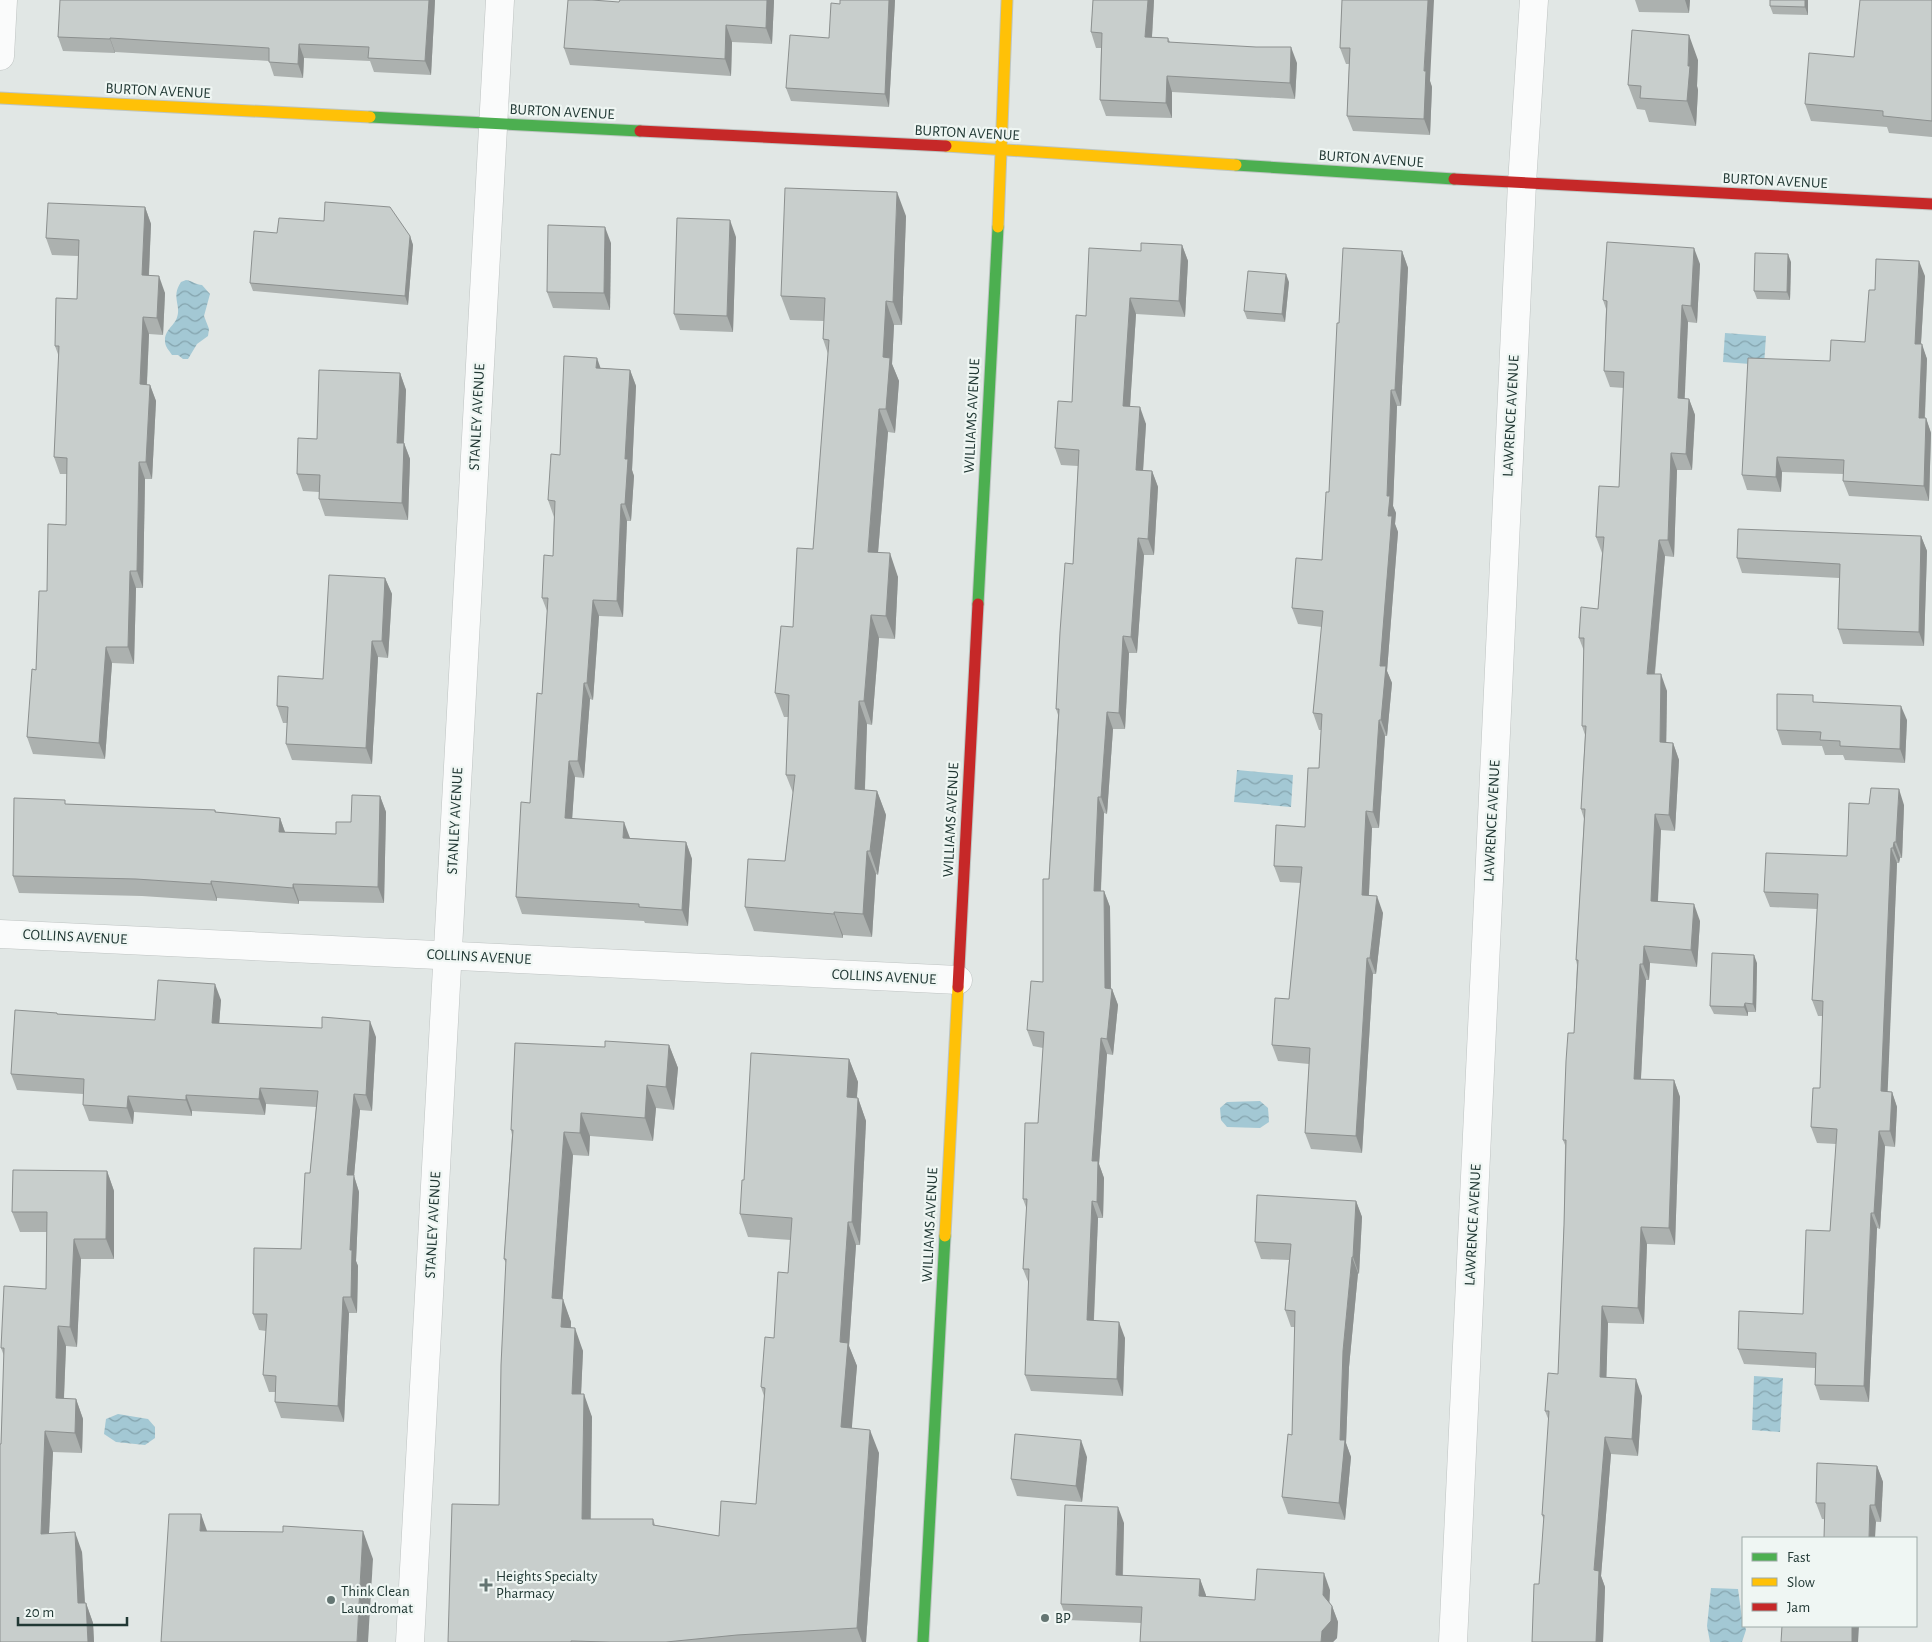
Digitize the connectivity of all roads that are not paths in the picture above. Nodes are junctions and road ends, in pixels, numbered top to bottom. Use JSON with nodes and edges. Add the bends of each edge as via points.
{"nodes":[{"id":1,"x":3,"y":0,"type":"edge"},
{"id":2,"x":500,"y":0,"type":"edge"},
{"id":3,"x":1007,"y":0,"type":"edge"},
{"id":4,"x":1534,"y":0,"type":"edge"},
{"id":5,"x":0,"y":56,"type":"edge"},
{"id":6,"x":0,"y":98,"type":"edge"},
{"id":7,"x":493,"y":124,"type":"junction"},
{"id":8,"x":1002,"y":150,"type":"junction"},
{"id":9,"x":1522,"y":183,"type":"junction"},
{"id":10,"x":1932,"y":204,"type":"edge"},
{"id":11,"x":0,"y":934,"type":"edge"},
{"id":12,"x":448,"y":955,"type":"junction"},
{"id":13,"x":958,"y":980,"type":"junction"},
{"id":14,"x":410,"y":1642,"type":"edge"},
{"id":15,"x":923,"y":1642,"type":"edge"},
{"id":16,"x":1453,"y":1642,"type":"edge"}],
"edges":[{"from":1,"to":5,"type":"street"},
{"from":2,"to":7,"type":"street","name":"STANLEY AVENUE"},
{"from":3,"to":8,"type":"street","name":"WILLIAMS AVENUE"},
{"from":4,"to":9,"type":"street","name":"LAWRENCE AVENUE"},
{"from":6,"to":7,"type":"street","name":"BURTON AVENUE"},
{"from":7,"to":8,"type":"street","name":"BURTON AVENUE"},
{"from":7,"to":12,"type":"street","name":"STANLEY AVENUE"},
{"from":8,"to":9,"type":"street","name":"BURTON AVENUE"},
{"from":8,"to":13,"type":"street","name":"WILLIAMS AVENUE"},
{"from":9,"to":10,"type":"street","name":"BURTON AVENUE"},
{"from":9,"to":16,"type":"street","name":"LAWRENCE AVENUE"},
{"from":11,"to":12,"type":"street","name":"COLLINS AVENUE"},
{"from":12,"to":13,"type":"street","name":"COLLINS AVENUE"},
{"from":12,"to":14,"type":"street","name":"STANLEY AVENUE"},
{"from":13,"to":15,"type":"street","name":"WILLIAMS AVENUE"}]}
